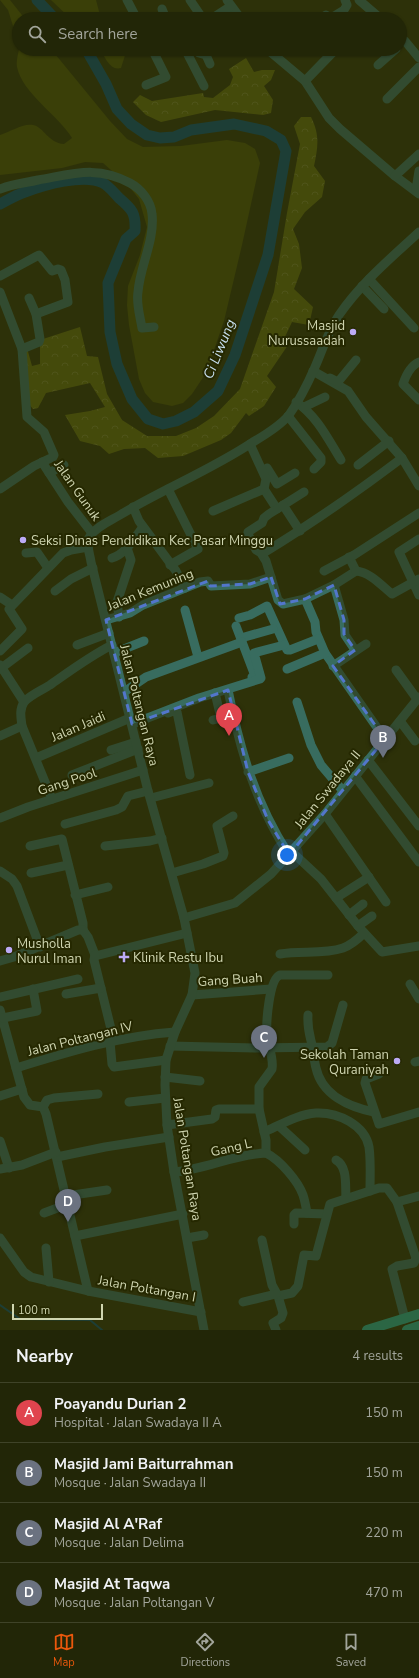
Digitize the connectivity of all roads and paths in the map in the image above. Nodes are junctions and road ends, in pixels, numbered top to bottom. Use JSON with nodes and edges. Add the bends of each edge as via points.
{"nodes":[{"id":1,"x":127,"y":0,"type":"edge"},
{"id":2,"x":190,"y":0,"type":"edge"},
{"id":3,"x":345,"y":0,"type":"edge"},
{"id":4,"x":359,"y":0,"type":"edge"},
{"id":5,"x":229,"y":3,"type":"edge"},
{"id":6,"x":162,"y":9,"type":"dead end"},
{"id":7,"x":133,"y":12,"type":"edge"},
{"id":8,"x":163,"y":12,"type":"edge"},
{"id":9,"x":198,"y":12,"type":"edge"},
{"id":10,"x":219,"y":12,"type":"edge"},
{"id":11,"x":235,"y":12,"type":"edge"},
{"id":12,"x":341,"y":12,"type":"edge"},
{"id":13,"x":373,"y":12,"type":"edge"},
{"id":14,"x":407,"y":46,"type":"edge"},
{"id":15,"x":156,"y":56,"type":"edge"},
{"id":16,"x":189,"y":56,"type":"edge"},
{"id":17,"x":206,"y":56,"type":"edge"},
{"id":18,"x":278,"y":56,"type":"edge"},
{"id":19,"x":329,"y":56,"type":"edge"},
{"id":20,"x":388,"y":56,"type":"edge"},
{"id":21,"x":419,"y":58,"type":"edge"},
{"id":22,"x":210,"y":64,"type":"dead end"},
{"id":23,"x":378,"y":65,"type":"dead end"},
{"id":24,"x":419,"y":67,"type":"edge"},
{"id":25,"x":305,"y":81,"type":"junction"},
{"id":26,"x":146,"y":85,"type":"dead end"},
{"id":27,"x":204,"y":86,"type":"dead end"},
{"id":28,"x":387,"y":99,"type":"dead end"},
{"id":29,"x":419,"y":154,"type":"edge"},
{"id":30,"x":419,"y":171,"type":"edge"},
{"id":31,"x":395,"y":176,"type":"junction"},
{"id":32,"x":0,"y":189,"type":"edge"},
{"id":33,"x":417,"y":192,"type":"edge"},
{"id":34,"x":419,"y":232,"type":"edge"},
{"id":35,"x":0,"y":276,"type":"edge"},
{"id":36,"x":369,"y":279,"type":"junction"},
{"id":37,"x":362,"y":286,"type":"junction"},
{"id":38,"x":0,"y":292,"type":"edge"},
{"id":39,"x":29,"y":298,"type":"dead end"},
{"id":40,"x":3,"y":308,"type":"edge"},
{"id":41,"x":384,"y":310,"type":"dead end"},
{"id":42,"x":36,"y":314,"type":"junction"},
{"id":43,"x":154,"y":327,"type":"dead end"},
{"id":44,"x":414,"y":328,"type":"dead end"},
{"id":45,"x":22,"y":349,"type":"junction"},
{"id":46,"x":356,"y":360,"type":"dead end"},
{"id":47,"x":419,"y":362,"type":"edge"},
{"id":48,"x":314,"y":370,"type":"junction"},
{"id":49,"x":325,"y":397,"type":"dead end"},
{"id":50,"x":419,"y":400,"type":"edge"},
{"id":51,"x":300,"y":405,"type":"junction"},
{"id":52,"x":288,"y":416,"type":"junction"},
{"id":53,"x":389,"y":441,"type":"junction"},
{"id":54,"x":253,"y":443,"type":"junction"},
{"id":55,"x":402,"y":458,"type":"junction"},
{"id":56,"x":341,"y":460,"type":"dead end"},
{"id":57,"x":42,"y":462,"type":"junction"},
{"id":58,"x":64,"y":465,"type":"dead end"},
{"id":59,"x":358,"y":465,"type":"dead end"},
{"id":60,"x":314,"y":469,"type":"dead end"},
{"id":61,"x":49,"y":473,"type":"junction"},
{"id":62,"x":295,"y":473,"type":"dead end"},
{"id":63,"x":419,"y":486,"type":"edge"},
{"id":64,"x":264,"y":488,"type":"junction"},
{"id":65,"x":0,"y":489,"type":"edge"},
{"id":66,"x":168,"y":489,"type":"junction"},
{"id":67,"x":304,"y":492,"type":"dead end"},
{"id":68,"x":133,"y":507,"type":"junction"},
{"id":69,"x":280,"y":507,"type":"junction"},
{"id":70,"x":213,"y":511,"type":"dead end"},
{"id":71,"x":419,"y":513,"type":"edge"},
{"id":72,"x":143,"y":527,"type":"junction"},
{"id":73,"x":300,"y":531,"type":"junction"},
{"id":74,"x":92,"y":533,"type":"junction"},
{"id":75,"x":419,"y":539,"type":"edge"},
{"id":76,"x":88,"y":547,"type":"junction"},
{"id":77,"x":127,"y":548,"type":"junction"},
{"id":78,"x":26,"y":553,"type":"dead end"},
{"id":79,"x":262,"y":554,"type":"junction"},
{"id":80,"x":349,"y":557,"type":"junction"},
{"id":81,"x":112,"y":558,"type":"dead end"},
{"id":82,"x":170,"y":565,"type":"junction"},
{"id":83,"x":48,"y":568,"type":"junction"},
{"id":84,"x":93,"y":568,"type":"junction"},
{"id":85,"x":324,"y":571,"type":"dead end"},
{"id":86,"x":356,"y":571,"type":"junction"},
{"id":87,"x":271,"y":577,"type":"junction"},
{"id":88,"x":416,"y":581,"type":"edge"},
{"id":89,"x":334,"y":585,"type":"junction"},
{"id":90,"x":185,"y":588,"type":"junction"},
{"id":91,"x":55,"y":591,"type":"dead end"},
{"id":92,"x":419,"y":595,"type":"edge"},
{"id":93,"x":0,"y":597,"type":"edge"},
{"id":94,"x":305,"y":599,"type":"junction"},
{"id":95,"x":10,"y":608,"type":"junction"},
{"id":96,"x":186,"y":610,"type":"dead end"},
{"id":97,"x":119,"y":617,"type":"junction"},
{"id":98,"x":106,"y":620,"type":"junction"},
{"id":99,"x":273,"y":629,"type":"dead end"},
{"id":100,"x":109,"y":633,"type":"junction"},
{"id":101,"x":318,"y":639,"type":"junction"},
{"id":102,"x":241,"y":640,"type":"junction"},
{"id":103,"x":144,"y":641,"type":"dead end"},
{"id":104,"x":366,"y":644,"type":"dead end"},
{"id":105,"x":76,"y":645,"type":"dead end"},
{"id":106,"x":284,"y":645,"type":"junction"},
{"id":107,"x":28,"y":648,"type":"dead end"},
{"id":108,"x":113,"y":649,"type":"junction"},
{"id":109,"x":354,"y":650,"type":"junction"},
{"id":110,"x":0,"y":651,"type":"edge"},
{"id":111,"x":325,"y":653,"type":"junction"},
{"id":112,"x":198,"y":657,"type":"junction"},
{"id":113,"x":333,"y":666,"type":"junction"},
{"id":114,"x":1,"y":667,"type":"edge"},
{"id":115,"x":287,"y":669,"type":"dead end"},
{"id":116,"x":396,"y":670,"type":"dead end"},
{"id":117,"x":229,"y":687,"type":"junction"},
{"id":118,"x":124,"y":692,"type":"junction"},
{"id":119,"x":215,"y":693,"type":"junction"},
{"id":120,"x":418,"y":698,"type":"edge"},
{"id":121,"x":24,"y":702,"type":"junction"},
{"id":122,"x":297,"y":702,"type":"dead end"},
{"id":123,"x":213,"y":720,"type":"dead end"},
{"id":124,"x":400,"y":721,"type":"junction"},
{"id":125,"x":132,"y":723,"type":"junction"},
{"id":126,"x":22,"y":726,"type":"junction"},
{"id":127,"x":0,"y":736,"type":"edge"},
{"id":128,"x":385,"y":739,"type":"junction"},
{"id":129,"x":415,"y":741,"type":"dead end"},
{"id":130,"x":137,"y":746,"type":"junction"},
{"id":131,"x":111,"y":750,"type":"dead end"},
{"id":132,"x":36,"y":758,"type":"junction"},
{"id":133,"x":289,"y":758,"type":"dead end"},
{"id":134,"x":368,"y":760,"type":"junction"},
{"id":135,"x":143,"y":770,"type":"junction"},
{"id":136,"x":248,"y":772,"type":"junction"},
{"id":137,"x":72,"y":775,"type":"dead end"},
{"id":138,"x":190,"y":776,"type":"dead end"},
{"id":139,"x":355,"y":776,"type":"junction"},
{"id":140,"x":209,"y":782,"type":"dead end"},
{"id":141,"x":343,"y":792,"type":"junction"},
{"id":142,"x":150,"y":795,"type":"junction"},
{"id":143,"x":52,"y":799,"type":"junction"},
{"id":144,"x":325,"y":814,"type":"junction"},
{"id":145,"x":234,"y":816,"type":"dead end"},
{"id":146,"x":0,"y":818,"type":"edge"},
{"id":147,"x":65,"y":824,"type":"dead end"},
{"id":148,"x":419,"y":826,"type":"edge"},
{"id":149,"x":162,"y":838,"type":"junction"},
{"id":150,"x":30,"y":846,"type":"dead end"},
{"id":151,"x":105,"y":846,"type":"dead end"},
{"id":152,"x":291,"y":853,"type":"junction"},
{"id":153,"x":419,"y":862,"type":"edge"},
{"id":154,"x":68,"y":865,"type":"junction"},
{"id":155,"x":0,"y":870,"type":"edge"},
{"id":156,"x":31,"y":873,"type":"dead end"},
{"id":157,"x":172,"y":873,"type":"junction"},
{"id":158,"x":369,"y":877,"type":"junction"},
{"id":159,"x":108,"y":887,"type":"dead end"},
{"id":160,"x":75,"y":895,"type":"junction"},
{"id":161,"x":336,"y":898,"type":"junction"},
{"id":162,"x":386,"y":902,"type":"dead end"},
{"id":163,"x":363,"y":904,"type":"dead end"},
{"id":164,"x":349,"y":915,"type":"junction"},
{"id":165,"x":372,"y":916,"type":"dead end"},
{"id":166,"x":184,"y":918,"type":"junction"},
{"id":167,"x":358,"y":926,"type":"junction"},
{"id":168,"x":83,"y":930,"type":"junction"},
{"id":169,"x":187,"y":932,"type":"junction"},
{"id":170,"x":364,"y":934,"type":"junction"},
{"id":171,"x":419,"y":946,"type":"edge"},
{"id":172,"x":40,"y":947,"type":"junction"},
{"id":173,"x":280,"y":954,"type":"dead end"},
{"id":174,"x":95,"y":955,"type":"junction"},
{"id":175,"x":0,"y":961,"type":"edge"},
{"id":176,"x":328,"y":975,"type":"dead end"},
{"id":177,"x":78,"y":979,"type":"dead end"},
{"id":178,"x":410,"y":984,"type":"dead end"},
{"id":179,"x":101,"y":988,"type":"junction"},
{"id":180,"x":33,"y":989,"type":"junction"},
{"id":181,"x":271,"y":989,"type":"junction"},
{"id":182,"x":66,"y":994,"type":"dead end"},
{"id":183,"x":192,"y":995,"type":"junction"},
{"id":184,"x":0,"y":997,"type":"edge"},
{"id":185,"x":419,"y":1000,"type":"edge"},
{"id":186,"x":343,"y":1005,"type":"dead end"},
{"id":187,"x":1,"y":1014,"type":"edge"},
{"id":188,"x":308,"y":1015,"type":"dead end"},
{"id":189,"x":175,"y":1032,"type":"junction"},
{"id":190,"x":4,"y":1039,"type":"edge"},
{"id":191,"x":112,"y":1041,"type":"junction"},
{"id":192,"x":170,"y":1046,"type":"junction"},
{"id":193,"x":269,"y":1048,"type":"junction"},
{"id":194,"x":313,"y":1048,"type":"junction"},
{"id":195,"x":166,"y":1060,"type":"junction"},
{"id":196,"x":16,"y":1068,"type":"junction"},
{"id":197,"x":379,"y":1074,"type":"dead end"},
{"id":198,"x":165,"y":1077,"type":"junction"},
{"id":199,"x":200,"y":1081,"type":"dead end"},
{"id":200,"x":22,"y":1089,"type":"junction"},
{"id":201,"x":98,"y":1094,"type":"dead end"},
{"id":202,"x":0,"y":1096,"type":"edge"},
{"id":203,"x":165,"y":1098,"type":"junction"},
{"id":204,"x":129,"y":1102,"type":"dead end"},
{"id":205,"x":43,"y":1107,"type":"junction"},
{"id":206,"x":259,"y":1109,"type":"junction"},
{"id":207,"x":374,"y":1112,"type":"junction"},
{"id":208,"x":419,"y":1112,"type":"edge"},
{"id":209,"x":167,"y":1125,"type":"junction"},
{"id":210,"x":279,"y":1126,"type":"junction"},
{"id":211,"x":265,"y":1136,"type":"junction"},
{"id":212,"x":169,"y":1137,"type":"junction"},
{"id":213,"x":0,"y":1141,"type":"edge"},
{"id":214,"x":306,"y":1150,"type":"dead end"},
{"id":215,"x":266,"y":1153,"type":"junction"},
{"id":216,"x":57,"y":1155,"type":"junction"},
{"id":217,"x":336,"y":1160,"type":"dead end"},
{"id":218,"x":4,"y":1169,"type":"edge"},
{"id":219,"x":174,"y":1172,"type":"junction"},
{"id":220,"x":107,"y":1190,"type":"dead end"},
{"id":221,"x":370,"y":1191,"type":"junction"},
{"id":222,"x":419,"y":1196,"type":"edge"},
{"id":223,"x":346,"y":1198,"type":"junction"},
{"id":224,"x":67,"y":1200,"type":"junction"},
{"id":225,"x":397,"y":1202,"type":"junction"},
{"id":226,"x":44,"y":1213,"type":"dead end"},
{"id":227,"x":183,"y":1214,"type":"junction"},
{"id":228,"x":307,"y":1214,"type":"junction"},
{"id":229,"x":326,"y":1214,"type":"junction"},
{"id":230,"x":294,"y":1224,"type":"dead end"},
{"id":231,"x":204,"y":1235,"type":"dead end"},
{"id":232,"x":75,"y":1236,"type":"junction"},
{"id":233,"x":0,"y":1238,"type":"edge"},
{"id":234,"x":187,"y":1238,"type":"junction"},
{"id":235,"x":262,"y":1240,"type":"dead end"},
{"id":236,"x":46,"y":1248,"type":"dead end"},
{"id":237,"x":49,"y":1282,"type":"junction"},
{"id":238,"x":88,"y":1291,"type":"junction"},
{"id":239,"x":277,"y":1295,"type":"junction"},
{"id":240,"x":243,"y":1302,"type":"dead end"},
{"id":241,"x":201,"y":1312,"type":"junction"},
{"id":242,"x":419,"y":1314,"type":"edge"},
{"id":243,"x":405,"y":1319,"type":"junction"},
{"id":244,"x":419,"y":1326,"type":"edge"},
{"id":245,"x":204,"y":1330,"type":"edge"},
{"id":246,"x":276,"y":1330,"type":"edge"},
{"id":247,"x":367,"y":1330,"type":"edge"},
{"id":248,"x":407,"y":1330,"type":"edge"}],
"edges":[{"from":1,"to":7,"type":"street"},
{"from":2,"to":9,"type":"street"},
{"from":3,"to":12,"type":"street","via":[[347,5]]},
{"from":4,"to":13,"type":"street"},
{"from":5,"to":10,"type":"street"},
{"from":5,"to":11,"type":"street"},
{"from":6,"to":8,"type":"street"},
{"from":14,"to":21,"type":"street"},
{"from":15,"to":26,"type":"street","via":[[166,77]]},
{"from":16,"to":27,"type":"street"},
{"from":17,"to":22,"type":"street"},
{"from":18,"to":25,"type":"street"},
{"from":19,"to":25,"type":"street"},
{"from":20,"to":23,"type":"street"},
{"from":24,"to":28,"type":"street"},
{"from":25,"to":31,"type":"street","via":[[329,118]]},
{"from":29,"to":31,"type":"street"},
{"from":30,"to":33,"type":"street"},
{"from":31,"to":33,"type":"street"},
{"from":32,"to":43,"type":"street","via":[[13,184],[87,172],[120,177],[141,190],[152,214],[138,297],[142,328]]},
{"from":34,"to":36,"type":"street"},
{"from":35,"to":42,"type":"street","via":[[39,255],[52,271],[60,270],[65,280],[68,302]]},
{"from":36,"to":37,"type":"street"},
{"from":36,"to":44,"type":"street"},
{"from":37,"to":41,"type":"street"},
{"from":37,"to":48,"type":"street","via":[[336,319]]},
{"from":38,"to":40,"type":"street"},
{"from":39,"to":42,"type":"street"},
{"from":40,"to":45,"type":"street"},
{"from":42,"to":45,"type":"street","via":[[39,341]]},
{"from":45,"to":57,"type":"street","via":[[27,416],[44,432],[54,455]]},
{"from":46,"to":48,"type":"street","via":[[338,382]]},
{"from":47,"to":50,"type":"street","via":[[413,364],[403,384]]},
{"from":48,"to":51,"type":"street"},
{"from":48,"to":53,"type":"street","via":[[348,391],[366,417]]},
{"from":49,"to":51,"type":"street"},
{"from":51,"to":52,"type":"street"},
{"from":51,"to":56,"type":"street","via":[[318,423]]},
{"from":52,"to":54,"type":"street"},
{"from":52,"to":60,"type":"street","via":[[321,458],[321,462]]},
{"from":53,"to":55,"type":"street"},
{"from":53,"to":59,"type":"street"},
{"from":54,"to":62,"type":"street","via":[[275,482],[279,483]]},
{"from":54,"to":64,"type":"street","via":[[266,479]]},
{"from":54,"to":66,"type":"street"},
{"from":55,"to":63,"type":"street"},
{"from":55,"to":73,"type":"street"},
{"from":57,"to":61,"type":"street","name":"Jalan Gunuk"},
{"from":57,"to":65,"type":"street"},
{"from":58,"to":61,"type":"street"},
{"from":61,"to":74,"type":"street","name":"Jalan Gunuk"},
{"from":64,"to":69,"type":"street"},
{"from":64,"to":70,"type":"street"},
{"from":66,"to":68,"type":"street"},
{"from":66,"to":82,"type":"street","via":[[198,548]]},
{"from":67,"to":69,"type":"street"},
{"from":68,"to":72,"type":"street"},
{"from":68,"to":74,"type":"street"},
{"from":69,"to":73,"type":"street"},
{"from":69,"to":79,"type":"street","via":[[248,532],[256,550]]},
{"from":71,"to":80,"type":"street"},
{"from":72,"to":77,"type":"street"},
{"from":72,"to":82,"type":"street"},
{"from":73,"to":79,"type":"street"},
{"from":74,"to":76,"type":"street","name":"Jalan Poltangan Raya"},
{"from":75,"to":88,"type":"street","via":[[399,552]]},
{"from":76,"to":83,"type":"street","via":[[66,551]]},
{"from":76,"to":84,"type":"street","name":"Jalan Poltangan Raya"},
{"from":77,"to":81,"type":"street"},
{"from":77,"to":97,"type":"street","via":[[131,560],[117,602]]},
{"from":78,"to":83,"type":"street","via":[[37,552]]},
{"from":79,"to":87,"type":"street"},
{"from":80,"to":85,"type":"street"},
{"from":80,"to":86,"type":"street"},
{"from":82,"to":90,"type":"street"},
{"from":83,"to":95,"type":"street"},
{"from":84,"to":91,"type":"street"},
{"from":84,"to":98,"type":"street","name":"Jalan Poltangan Raya"},
{"from":86,"to":88,"type":"street","via":[[379,581],[392,594]]},
{"from":86,"to":89,"type":"street"},
{"from":87,"to":90,"type":"street","name":"Jalan Kemuning","via":[[250,584],[211,586],[207,581]]},
{"from":87,"to":94,"type":"street","via":[[276,597],[282,603]]},
{"from":88,"to":92,"type":"street"},
{"from":89,"to":94,"type":"street"},
{"from":89,"to":109,"type":"street","via":[[344,620],[345,635]]},
{"from":90,"to":97,"type":"street","name":"Jalan Kemuning"},
{"from":93,"to":95,"type":"street"},
{"from":94,"to":101,"type":"street","via":[[315,622]]},
{"from":95,"to":110,"type":"street","via":[[22,629]]},
{"from":96,"to":112,"type":"street"},
{"from":97,"to":98,"type":"street","name":"Jalan Kemuning"},
{"from":98,"to":100,"type":"street","name":"Jalan Poltangan Raya"},
{"from":99,"to":102,"type":"street"},
{"from":100,"to":105,"type":"street"},
{"from":100,"to":108,"type":"street","name":"Jalan Poltangan Raya"},
{"from":101,"to":106,"type":"street","via":[[288,650]]},
{"from":101,"to":111,"type":"street"},
{"from":102,"to":106,"type":"street","via":[[238,622],[267,606]]},
{"from":102,"to":112,"type":"street"},
{"from":102,"to":117,"type":"street","via":[[255,676]]},
{"from":103,"to":108,"type":"street"},
{"from":104,"to":109,"type":"street"},
{"from":106,"to":117,"type":"street","via":[[254,652],[261,678]]},
{"from":107,"to":114,"type":"street"},
{"from":108,"to":118,"type":"street","name":"Jalan Poltangan Raya"},
{"from":108,"to":121,"type":"street","via":[[86,659]]},
{"from":109,"to":113,"type":"street"},
{"from":111,"to":113,"type":"street"},
{"from":111,"to":115,"type":"street"},
{"from":112,"to":118,"type":"street","via":[[146,677]]},
{"from":113,"to":128,"type":"street"},
{"from":114,"to":121,"type":"street"},
{"from":116,"to":120,"type":"street"},
{"from":117,"to":119,"type":"street"},
{"from":117,"to":136,"type":"street"},
{"from":118,"to":125,"type":"street","name":"Jalan Poltangan Raya"},
{"from":119,"to":123,"type":"street","via":[[221,718]]},
{"from":119,"to":125,"type":"street"},
{"from":120,"to":124,"type":"street","name":"Jalan Swadaya II"},
{"from":121,"to":126,"type":"street","via":[[20,713]]},
{"from":122,"to":141,"type":"street","via":[[311,745],[321,764]]},
{"from":124,"to":128,"type":"street","name":"Jalan Swadaya II"},
{"from":124,"to":129,"type":"street"},
{"from":125,"to":130,"type":"street","name":"Jalan Poltangan Raya"},
{"from":125,"to":132,"type":"street","name":"Jalan Jaidi"},
{"from":125,"to":138,"type":"street","via":[[177,712]]},
{"from":126,"to":127,"type":"street"},
{"from":126,"to":132,"type":"street"},
{"from":128,"to":134,"type":"street","name":"Jalan Swadaya II"},
{"from":130,"to":131,"type":"street"},
{"from":130,"to":135,"type":"street","name":"Jalan Poltangan Raya"},
{"from":130,"to":137,"type":"street"},
{"from":132,"to":143,"type":"street"},
{"from":133,"to":136,"type":"street"},
{"from":134,"to":139,"type":"street","name":"Jalan Swadaya II"},
{"from":134,"to":148,"type":"street"},
{"from":135,"to":142,"type":"street","name":"Jalan Poltangan Raya"},
{"from":135,"to":143,"type":"street","name":"Gang Pool"},
{"from":136,"to":152,"type":"street","via":[[268,820]]},
{"from":139,"to":141,"type":"street","name":"Jalan Swadaya II"},
{"from":139,"to":153,"type":"street"},
{"from":140,"to":142,"type":"street"},
{"from":141,"to":144,"type":"street","name":"Jalan Swadaya II"},
{"from":142,"to":147,"type":"street","via":[[128,796],[122,807],[116,810]]},
{"from":142,"to":149,"type":"street","name":"Jalan Poltangan Raya"},
{"from":143,"to":146,"type":"street","name":"Gang Pool"},
{"from":144,"to":152,"type":"street","name":"Jalan Swadaya II"},
{"from":144,"to":158,"type":"street"},
{"from":145,"to":157,"type":"street","via":[[217,826],[223,856]]},
{"from":149,"to":151,"type":"street"},
{"from":149,"to":157,"type":"street","name":"Jalan Poltangan Raya"},
{"from":150,"to":154,"type":"street","via":[[62,839]]},
{"from":152,"to":161,"type":"street","via":[[321,879]]},
{"from":152,"to":166,"type":"street","name":"Jalan Swadaya II","via":[[271,874],[235,903]]},
{"from":154,"to":156,"type":"street"},
{"from":154,"to":160,"type":"street"},
{"from":155,"to":172,"type":"street","via":[[12,879],[16,886]]},
{"from":157,"to":166,"type":"street","name":"Jalan Poltangan Raya"},
{"from":158,"to":161,"type":"street"},
{"from":158,"to":162,"type":"street"},
{"from":159,"to":160,"type":"street"},
{"from":160,"to":168,"type":"street"},
{"from":161,"to":164,"type":"street"},
{"from":163,"to":164,"type":"street"},
{"from":164,"to":167,"type":"street"},
{"from":165,"to":167,"type":"street"},
{"from":166,"to":169,"type":"street","name":"Jalan Poltangan Raya"},
{"from":167,"to":170,"type":"street"},
{"from":168,"to":172,"type":"street"},
{"from":168,"to":174,"type":"street"},
{"from":169,"to":174,"type":"street"},
{"from":169,"to":183,"type":"street","name":"Jalan Poltangan Raya","via":[[195,973]]},
{"from":170,"to":171,"type":"street","via":[[382,952]]},
{"from":170,"to":173,"type":"street","via":[[344,948],[332,951]]},
{"from":172,"to":175,"type":"street"},
{"from":174,"to":179,"type":"street"},
{"from":176,"to":181,"type":"street","via":[[280,975],[275,977]]},
{"from":177,"to":180,"type":"street"},
{"from":178,"to":185,"type":"street"},
{"from":179,"to":182,"type":"street"},
{"from":179,"to":191,"type":"street"},
{"from":180,"to":184,"type":"street"},
{"from":180,"to":187,"type":"street","via":[[37,1011]]},
{"from":181,"to":183,"type":"street","name":"Gang Buah"},
{"from":181,"to":193,"type":"street","via":[[267,1034]]},
{"from":183,"to":189,"type":"street","name":"Jalan Poltangan Raya"},
{"from":186,"to":194,"type":"street","via":[[331,1045]]},
{"from":187,"to":190,"type":"street"},
{"from":188,"to":194,"type":"street","via":[[307,1029]]},
{"from":189,"to":191,"type":"street","name":"Jalan Poltangan IV"},
{"from":189,"to":192,"type":"street","name":"Jalan Poltangan Raya"},
{"from":190,"to":196,"type":"street"},
{"from":191,"to":195,"type":"street","via":[[114,1067]]},
{"from":191,"to":196,"type":"street","name":"Jalan Poltangan IV"},
{"from":192,"to":193,"type":"street"},
{"from":192,"to":195,"type":"street","name":"Jalan Poltangan Raya"},
{"from":193,"to":194,"type":"street"},
{"from":193,"to":206,"type":"street","via":[[272,1069],[259,1088]]},
{"from":194,"to":207,"type":"street","via":[[320,1079],[331,1094],[353,1106]]},
{"from":195,"to":198,"type":"street","name":"Jalan Poltangan Raya"},
{"from":196,"to":200,"type":"street"},
{"from":197,"to":207,"type":"street","via":[[365,1081]]},
{"from":198,"to":199,"type":"street"},
{"from":198,"to":203,"type":"street","name":"Jalan Poltangan Raya"},
{"from":200,"to":202,"type":"street"},
{"from":200,"to":205,"type":"street","via":[[28,1104]]},
{"from":201,"to":205,"type":"street","via":[[54,1098],[48,1100]]},
{"from":203,"to":204,"type":"street"},
{"from":203,"to":209,"type":"street","name":"Jalan Poltangan Raya"},
{"from":205,"to":216,"type":"street"},
{"from":206,"to":209,"type":"street","via":[[219,1109],[212,1119]]},
{"from":206,"to":211,"type":"street"},
{"from":207,"to":208,"type":"street","via":[[380,1124]]},
{"from":209,"to":212,"type":"street","name":"Jalan Poltangan Raya"},
{"from":210,"to":211,"type":"street"},
{"from":210,"to":214,"type":"street"},
{"from":210,"to":221,"type":"street","via":[[316,1113],[332,1115],[354,1124],[363,1132],[369,1147]]},
{"from":211,"to":215,"type":"street"},
{"from":212,"to":216,"type":"street"},
{"from":212,"to":219,"type":"street","name":"Jalan Poltangan Raya"},
{"from":213,"to":218,"type":"street"},
{"from":215,"to":219,"type":"street","name":"Gang L","via":[[242,1155],[200,1168]]},
{"from":215,"to":228,"type":"street","name":"Gang L","via":[[286,1170],[298,1186]]},
{"from":216,"to":218,"type":"street"},
{"from":216,"to":224,"type":"street"},
{"from":217,"to":223,"type":"street","via":[[344,1170]]},
{"from":219,"to":227,"type":"street","name":"Jalan Poltangan Raya"},
{"from":220,"to":224,"type":"street"},
{"from":221,"to":223,"type":"street"},
{"from":221,"to":225,"type":"street","via":[[387,1188]]},
{"from":222,"to":225,"type":"street"},
{"from":223,"to":229,"type":"street","via":[[331,1202]]},
{"from":224,"to":226,"type":"street"},
{"from":224,"to":232,"type":"street"},
{"from":225,"to":243,"type":"street","via":[[416,1258],[416,1262],[412,1264],[392,1269]]},
{"from":227,"to":232,"type":"street"},
{"from":227,"to":234,"type":"street","name":"Jalan Poltangan Raya"},
{"from":228,"to":229,"type":"street"},
{"from":228,"to":230,"type":"street","via":[[295,1214]]},
{"from":229,"to":239,"type":"street","via":[[316,1256],[304,1255],[302,1258],[298,1286],[292,1293]]},
{"from":231,"to":234,"type":"street"},
{"from":232,"to":238,"type":"street"},
{"from":233,"to":237,"type":"street","name":"Jalan Poltangan I","via":[[27,1276]]},
{"from":234,"to":241,"type":"street","name":"Jalan Poltangan Raya"},
{"from":235,"to":239,"type":"street"},
{"from":236,"to":237,"type":"street"},
{"from":237,"to":238,"type":"street","name":"Jalan Poltangan I"},
{"from":238,"to":241,"type":"street","name":"Jalan Poltangan I"},
{"from":239,"to":240,"type":"street"},
{"from":239,"to":246,"type":"street","via":[[283,1316],[273,1323]]},
{"from":241,"to":245,"type":"street","name":"Jalan Poltangan Raya"},
{"from":242,"to":243,"type":"main road"},
{"from":243,"to":247,"type":"main road"},
{"from":244,"to":248,"type":"main road"}]}
